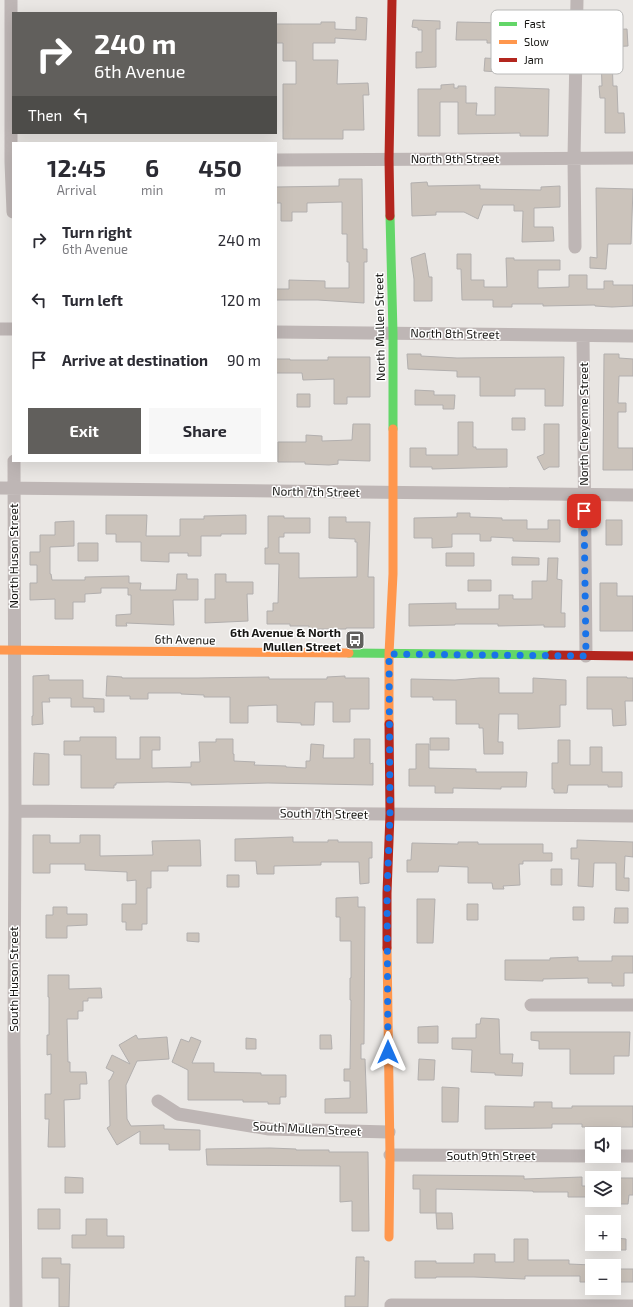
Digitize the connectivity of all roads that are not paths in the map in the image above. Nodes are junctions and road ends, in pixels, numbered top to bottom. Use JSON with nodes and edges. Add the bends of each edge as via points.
{"nodes":[{"id":1,"x":11,"y":0,"type":"edge"},
{"id":2,"x":392,"y":0,"type":"edge"},
{"id":3,"x":577,"y":0,"type":"edge"},
{"id":4,"x":577,"y":10,"type":"edge"},
{"id":5,"x":576,"y":74,"type":"edge"},
{"id":6,"x":574,"y":158,"type":"junction"},
{"id":7,"x":633,"y":158,"type":"edge"},
{"id":8,"x":389,"y":159,"type":"junction"},
{"id":9,"x":277,"y":160,"type":"edge"},
{"id":10,"x":8,"y":162,"type":"edge"},
{"id":11,"x":12,"y":202,"type":"edge"},
{"id":12,"x":575,"y":247,"type":"dead end"},
{"id":13,"x":0,"y":329,"type":"edge"},
{"id":14,"x":12,"y":329,"type":"edge"},
{"id":15,"x":277,"y":332,"type":"edge"},
{"id":16,"x":393,"y":333,"type":"junction"},
{"id":17,"x":583,"y":336,"type":"junction"},
{"id":18,"x":633,"y":336,"type":"edge"},
{"id":19,"x":14,"y":462,"type":"edge"},
{"id":20,"x":0,"y":488,"type":"edge"},
{"id":21,"x":14,"y":488,"type":"junction"},
{"id":22,"x":392,"y":493,"type":"junction"},
{"id":23,"x":584,"y":495,"type":"junction"},
{"id":24,"x":633,"y":495,"type":"edge"},
{"id":25,"x":0,"y":650,"type":"edge"},
{"id":26,"x":14,"y":650,"type":"junction"},
{"id":27,"x":389,"y":654,"type":"junction"},
{"id":28,"x":586,"y":656,"type":"junction"},
{"id":29,"x":633,"y":656,"type":"edge"},
{"id":30,"x":15,"y":811,"type":"junction"},
{"id":31,"x":390,"y":814,"type":"junction"},
{"id":32,"x":633,"y":816,"type":"edge"},
{"id":33,"x":531,"y":1005,"type":"dead end"},
{"id":34,"x":633,"y":1006,"type":"edge"},
{"id":35,"x":158,"y":1101,"type":"dead end"},
{"id":36,"x":389,"y":1132,"type":"junction"},
{"id":37,"x":390,"y":1155,"type":"junction"},
{"id":38,"x":585,"y":1156,"type":"edge"},
{"id":39,"x":621,"y":1156,"type":"edge"},
{"id":40,"x":633,"y":1156,"type":"edge"},
{"id":41,"x":389,"y":1237,"type":"dead end"},
{"id":42,"x":390,"y":1306,"type":"edge"},
{"id":43,"x":633,"y":1306,"type":"edge"},
{"id":44,"x":16,"y":1307,"type":"edge"}],
"edges":[{"from":1,"to":10,"type":"street"},
{"from":2,"to":8,"type":"street","name":"North Mullen Street"},
{"from":3,"to":4,"type":"street"},
{"from":5,"to":6,"type":"street"},
{"from":6,"to":7,"type":"street","name":"North 9th Street"},
{"from":6,"to":8,"type":"street","name":"North 9th Street"},
{"from":6,"to":12,"type":"street"},
{"from":8,"to":9,"type":"street","name":"North 9th Street"},
{"from":8,"to":16,"type":"street","name":"North Mullen Street"},
{"from":10,"to":11,"type":"street"},
{"from":13,"to":14,"type":"street"},
{"from":15,"to":16,"type":"street","name":"North 8th Street"},
{"from":16,"to":17,"type":"street","name":"North 8th Street"},
{"from":16,"to":22,"type":"street","name":"North Mullen Street"},
{"from":17,"to":18,"type":"street","name":"North 8th Street"},
{"from":17,"to":23,"type":"street","name":"North Cheyenne Street"},
{"from":19,"to":21,"type":"street","name":"North Huson Street"},
{"from":20,"to":21,"type":"street","name":"North 7th Street"},
{"from":21,"to":22,"type":"street","name":"North 7th Street"},
{"from":21,"to":26,"type":"street","name":"North Huson Street"},
{"from":22,"to":23,"type":"street","name":"North 7th Street"},
{"from":22,"to":27,"type":"street","name":"North Mullen Street","via":[[393,574]]},
{"from":23,"to":24,"type":"street","name":"North 7th Street"},
{"from":23,"to":28,"type":"street","name":"North Cheyenne Street"},
{"from":25,"to":26,"type":"street","name":"6th Avenue"},
{"from":26,"to":27,"type":"street","name":"6th Avenue"},
{"from":26,"to":30,"type":"street","name":"South Huson Street"},
{"from":27,"to":28,"type":"street","name":"6th Avenue"},
{"from":27,"to":31,"type":"street"},
{"from":28,"to":29,"type":"street","name":"6th Avenue"},
{"from":30,"to":31,"type":"street","name":"South 7th Street"},
{"from":30,"to":44,"type":"street","name":"South Huson Street"},
{"from":31,"to":32,"type":"street","name":"South 7th Street"},
{"from":31,"to":36,"type":"street","via":[[387,893]]},
{"from":33,"to":34,"type":"street"},
{"from":35,"to":36,"type":"street","name":"South Mullen Street","via":[[178,1114],[269,1129]]},
{"from":36,"to":37,"type":"street"},
{"from":37,"to":38,"type":"street","name":"South 9th Street"},
{"from":37,"to":41,"type":"street"},
{"from":39,"to":40,"type":"street"},
{"from":42,"to":43,"type":"street"}]}
